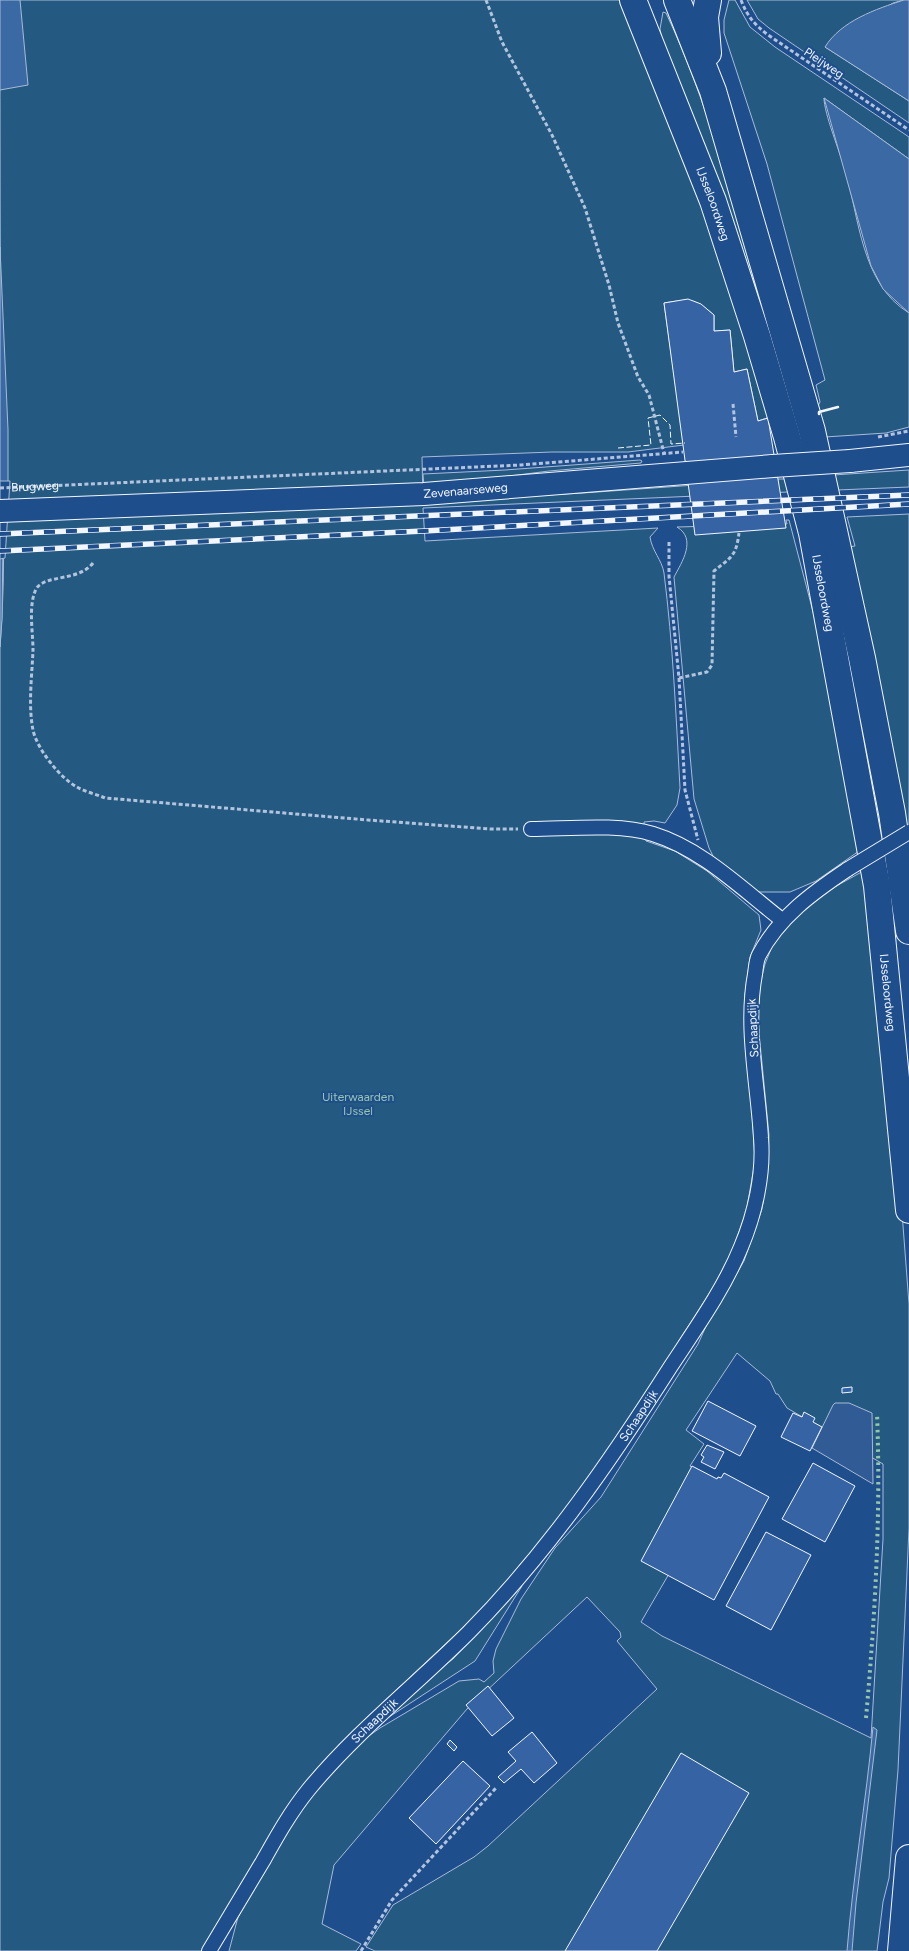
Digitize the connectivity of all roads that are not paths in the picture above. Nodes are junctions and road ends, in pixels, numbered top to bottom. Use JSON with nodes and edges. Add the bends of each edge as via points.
{"nodes":[{"id":1,"x":633,"y":0,"type":"edge"},
{"id":2,"x":677,"y":0,"type":"edge"},
{"id":3,"x":708,"y":0,"type":"edge"},
{"id":4,"x":713,"y":91,"type":"junction"},
{"id":5,"x":909,"y":455,"type":"edge"},
{"id":6,"x":23,"y":510,"type":"joint"},
{"id":7,"x":0,"y":511,"type":"edge"},
{"id":8,"x":531,"y":829,"type":"road end"},
{"id":9,"x":909,"y":832,"type":"edge"},
{"id":10,"x":782,"y":920,"type":"junction"},
{"id":11,"x":909,"y":931,"type":"edge"},
{"id":12,"x":909,"y":1210,"type":"edge"},
{"id":13,"x":909,"y":1858,"type":"edge"},
{"id":14,"x":209,"y":1951,"type":"edge"},
{"id":15,"x":901,"y":1951,"type":"edge"}],
"edges":[{"from":1,"to":12,"type":"highway","name":"IJsseloordweg","via":[[713,201],[760,345],[812,533],[877,886]]},
{"from":2,"to":4,"type":"highway","name":"IJsseloordweg"},
{"from":3,"to":4,"type":"highway","via":[[706,42]]},
{"from":4,"to":11,"type":"highway","name":"IJsseloordweg","via":[[812,431],[862,658],[892,813]]},
{"from":5,"to":6,"type":"main road","name":"Zevenaarseweg","bridge":true,"via":[[424,494]]},
{"from":6,"to":7,"type":"main road","name":"Brugweg"},
{"from":8,"to":10,"type":"street","via":[[613,828],[651,833],[683,846]]},
{"from":9,"to":10,"type":"street","name":"Schaapdijk","bridge":true,"via":[[816,890]]},
{"from":10,"to":14,"type":"street","name":"Schaapdijk","via":[[758,958],[751,994],[761,1166],[751,1218],[725,1279],[625,1437],[567,1520],[468,1633],[335,1758],[281,1829]]},
{"from":13,"to":15,"type":"highway"}]}
